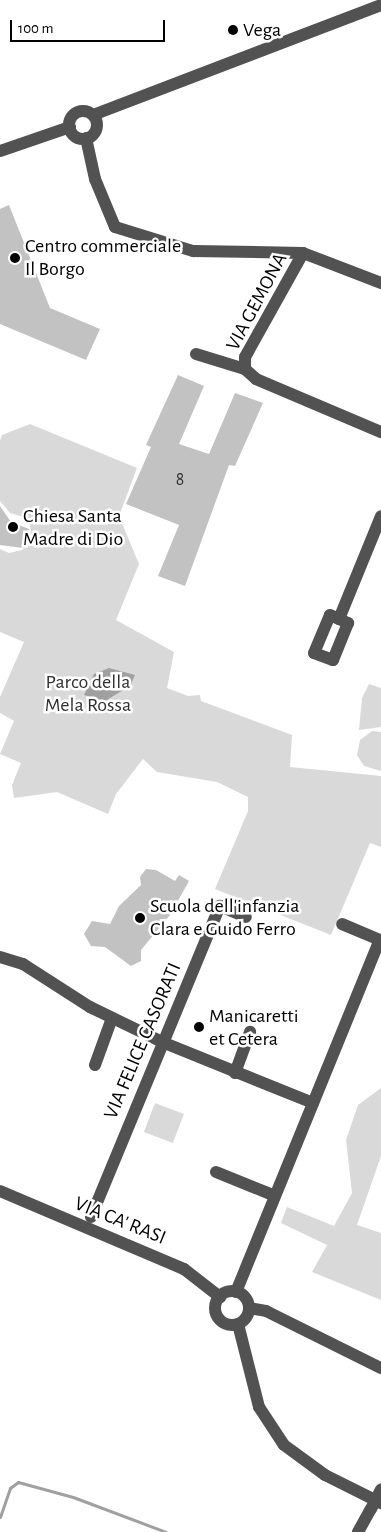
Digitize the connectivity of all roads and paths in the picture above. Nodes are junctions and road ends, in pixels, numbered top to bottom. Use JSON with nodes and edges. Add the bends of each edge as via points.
{"nodes":[{"id":1,"x":381,"y":5,"type":"edge"},
{"id":2,"x":93,"y":115,"type":"junction"},
{"id":3,"x":70,"y":127,"type":"junction"},
{"id":4,"x":86,"y":138,"type":"junction"},
{"id":5,"x":0,"y":151,"type":"edge"},
{"id":6,"x":303,"y":253,"type":"junction"},
{"id":7,"x":381,"y":283,"type":"edge"},
{"id":8,"x":196,"y":354,"type":"dead end"},
{"id":9,"x":245,"y":369,"type":"junction"},
{"id":10,"x":381,"y":432,"type":"edge"},
{"id":11,"x":381,"y":516,"type":"edge"},
{"id":12,"x":339,"y":619,"type":"junction"},
{"id":13,"x":246,"y":917,"type":"dead end"},
{"id":14,"x":342,"y":924,"type":"dead end"},
{"id":15,"x":0,"y":957,"type":"edge"},
{"id":16,"x":112,"y":1018,"type":"junction"},
{"id":17,"x":250,"y":1032,"type":"dead end"},
{"id":18,"x":162,"y":1042,"type":"junction"},
{"id":19,"x":95,"y":1065,"type":"dead end"},
{"id":20,"x":235,"y":1073,"type":"junction"},
{"id":21,"x":313,"y":1104,"type":"junction"},
{"id":22,"x":216,"y":1172,"type":"dead end"},
{"id":23,"x":0,"y":1191,"type":"edge"},
{"id":24,"x":273,"y":1195,"type":"junction"},
{"id":25,"x":91,"y":1217,"type":"dead end"},
{"id":26,"x":236,"y":1292,"type":"junction"},
{"id":27,"x":220,"y":1297,"type":"junction"},
{"id":28,"x":249,"y":1308,"type":"junction"},
{"id":29,"x":238,"y":1324,"type":"junction"},
{"id":30,"x":381,"y":1368,"type":"edge"},
{"id":31,"x":381,"y":1490,"type":"edge"},
{"id":32,"x":376,"y":1506,"type":"edge"},
{"id":33,"x":358,"y":1532,"type":"edge"}],
"edges":[{"from":1,"to":2,"type":"street"},
{"from":2,"to":3,"type":"street","via":[[77,112]]},
{"from":2,"to":4,"type":"street","via":[[96,128]]},
{"from":3,"to":4,"type":"street","via":[[74,135]]},
{"from":3,"to":5,"type":"street"},
{"from":4,"to":6,"type":"street","via":[[96,179],[115,227],[193,251]]},
{"from":6,"to":7,"type":"street"},
{"from":6,"to":9,"type":"street","name":"VIA GEMONA","via":[[245,357]]},
{"from":8,"to":9,"type":"street","name":"VIA GEMONA"},
{"from":9,"to":10,"type":"street","name":"VIA GEMONA","via":[[256,379]]},
{"from":11,"to":12,"type":"street"},
{"from":12,"to":12,"type":"street","via":[[348,623],[333,660],[314,653],[330,615]]},
{"from":13,"to":18,"type":"street","name":"VIA FELICE CASORATI","via":[[220,906]]},
{"from":14,"to":21,"type":"street","via":[[380,940]]},
{"from":15,"to":16,"type":"street","via":[[22,964]]},
{"from":16,"to":18,"type":"street"},
{"from":16,"to":19,"type":"street"},
{"from":17,"to":20,"type":"street"},
{"from":18,"to":20,"type":"street"},
{"from":18,"to":25,"type":"street","name":"VIA FELICE CASORATI"},
{"from":20,"to":21,"type":"street"},
{"from":21,"to":24,"type":"street"},
{"from":22,"to":24,"type":"street"},
{"from":23,"to":27,"type":"street","name":"VIA CA' RASI","via":[[184,1269]]},
{"from":24,"to":26,"type":"street"},
{"from":26,"to":27,"type":"street"},
{"from":26,"to":28,"type":"street","via":[[244,1296]]},
{"from":27,"to":29,"type":"street","via":[[216,1307],[218,1318],[227,1324]]},
{"from":28,"to":29,"type":"street","via":[[246,1318]]},
{"from":28,"to":30,"type":"street","via":[[266,1310]]},
{"from":29,"to":32,"type":"street","via":[[260,1407],[284,1445]]},
{"from":31,"to":32,"type":"street","bridge":true},
{"from":32,"to":33,"type":"street"}]}
